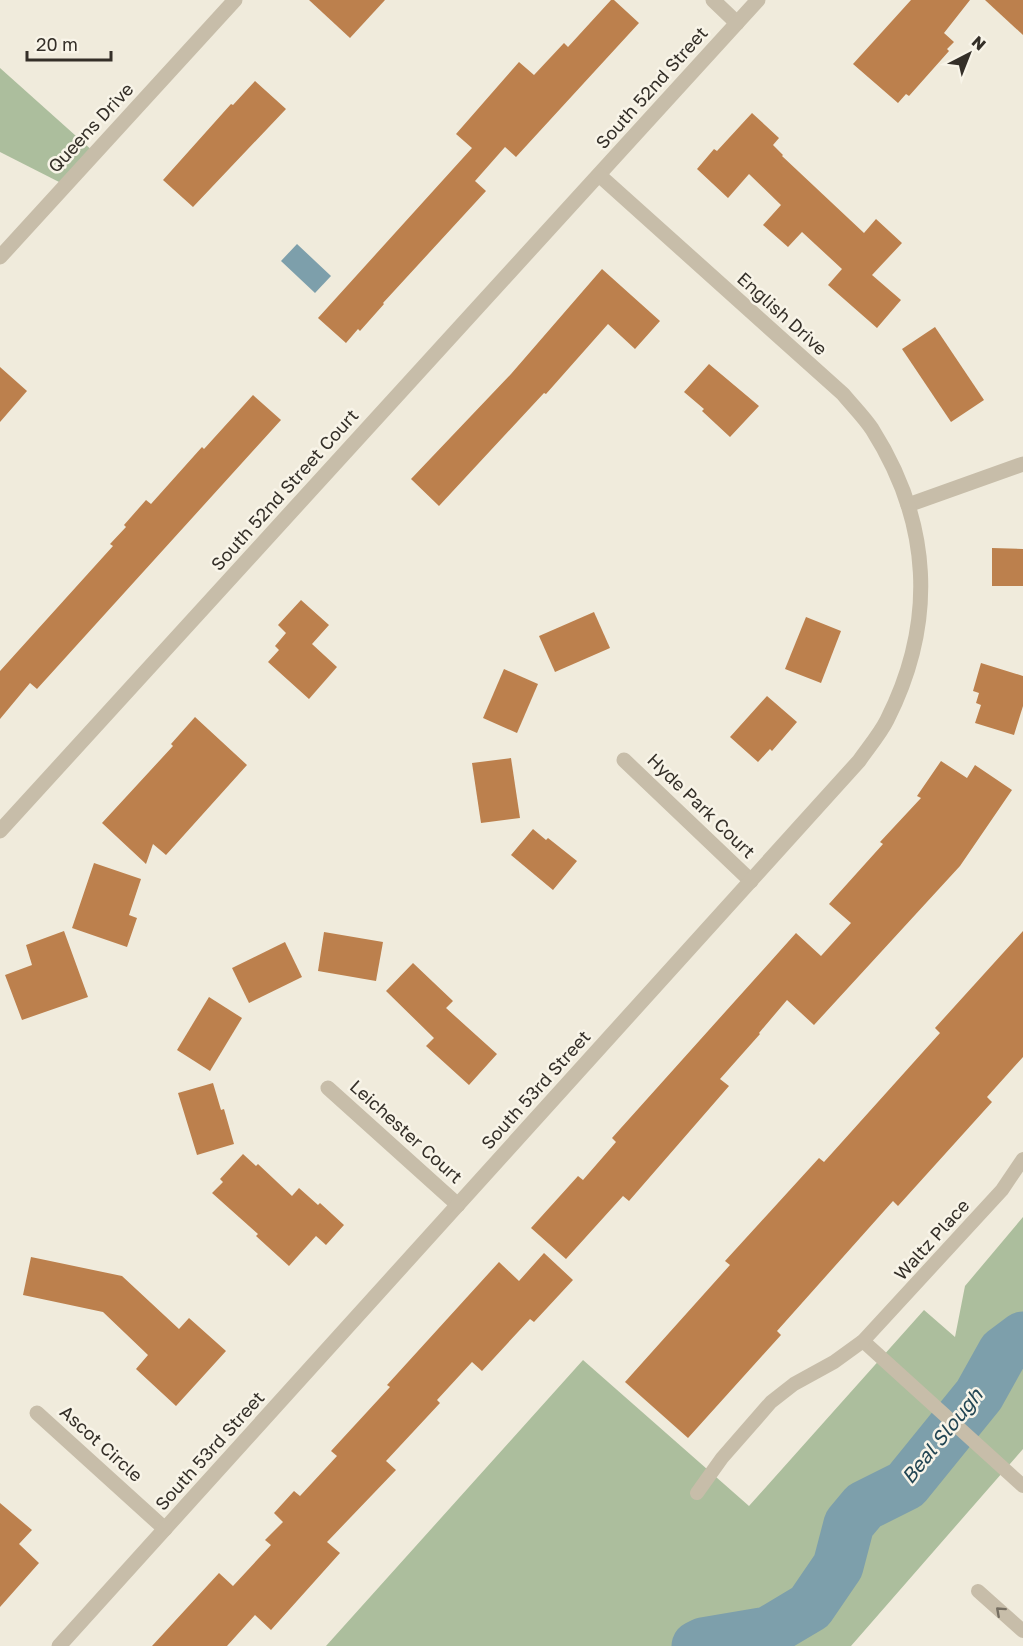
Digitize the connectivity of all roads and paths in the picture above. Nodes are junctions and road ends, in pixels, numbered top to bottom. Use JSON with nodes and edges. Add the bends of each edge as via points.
{"nodes":[{"id":1,"x":235,"y":0,"type":"edge"},
{"id":2,"x":712,"y":0,"type":"edge"},
{"id":3,"x":758,"y":0,"type":"edge"},
{"id":4,"x":737,"y":22,"type":"junction"},
{"id":5,"x":599,"y":175,"type":"junction"},
{"id":6,"x":0,"y":256,"type":"edge"},
{"id":7,"x":1023,"y":464,"type":"edge"},
{"id":8,"x":908,"y":505,"type":"junction"},
{"id":9,"x":624,"y":760,"type":"dead end"},
{"id":10,"x":0,"y":831,"type":"edge"},
{"id":11,"x":751,"y":881,"type":"junction"},
{"id":12,"x":328,"y":1088,"type":"dead end"},
{"id":13,"x":1023,"y":1159,"type":"edge"},
{"id":14,"x":458,"y":1205,"type":"junction"},
{"id":15,"x":863,"y":1341,"type":"junction"},
{"id":16,"x":37,"y":1413,"type":"dead end"},
{"id":17,"x":1023,"y":1486,"type":"edge"},
{"id":18,"x":697,"y":1493,"type":"dead end"},
{"id":19,"x":165,"y":1529,"type":"junction"},
{"id":20,"x":978,"y":1591,"type":"dead end"},
{"id":21,"x":1023,"y":1631,"type":"edge"},
{"id":22,"x":59,"y":1646,"type":"edge"}],
"edges":[{"from":1,"to":6,"type":"street","name":"Queens Drive"},
{"from":2,"to":4,"type":"street"},
{"from":3,"to":4,"type":"street","name":"South 52nd Street"},
{"from":4,"to":5,"type":"street","name":"South 52nd Street"},
{"from":5,"to":8,"type":"street","name":"English Drive","via":[[843,394],[870,427],[893,466]]},
{"from":5,"to":10,"type":"street","name":"South 52nd Street Court"},
{"from":7,"to":8,"type":"street"},
{"from":8,"to":11,"type":"street","name":"South 53rd Street","via":[[919,550],[921,595],[916,639],[904,682],[886,722],[859,761]]},
{"from":9,"to":11,"type":"street","name":"Hyde Park Court"},
{"from":11,"to":14,"type":"street","name":"South 53rd Street"},
{"from":12,"to":14,"type":"street","name":"Leichester Court"},
{"from":13,"to":15,"type":"lane","name":"Waltz Place","via":[[1002,1190]]},
{"from":14,"to":19,"type":"street","name":"South 53rd Street"},
{"from":15,"to":17,"type":"lane"},
{"from":15,"to":18,"type":"lane","name":"Waltz Place","via":[[771,1402]]},
{"from":16,"to":19,"type":"street","name":"Ascot Circle"},
{"from":19,"to":22,"type":"street","name":"South 53rd Street"},
{"from":21,"to":20,"type":"lane","one_way":true}]}
